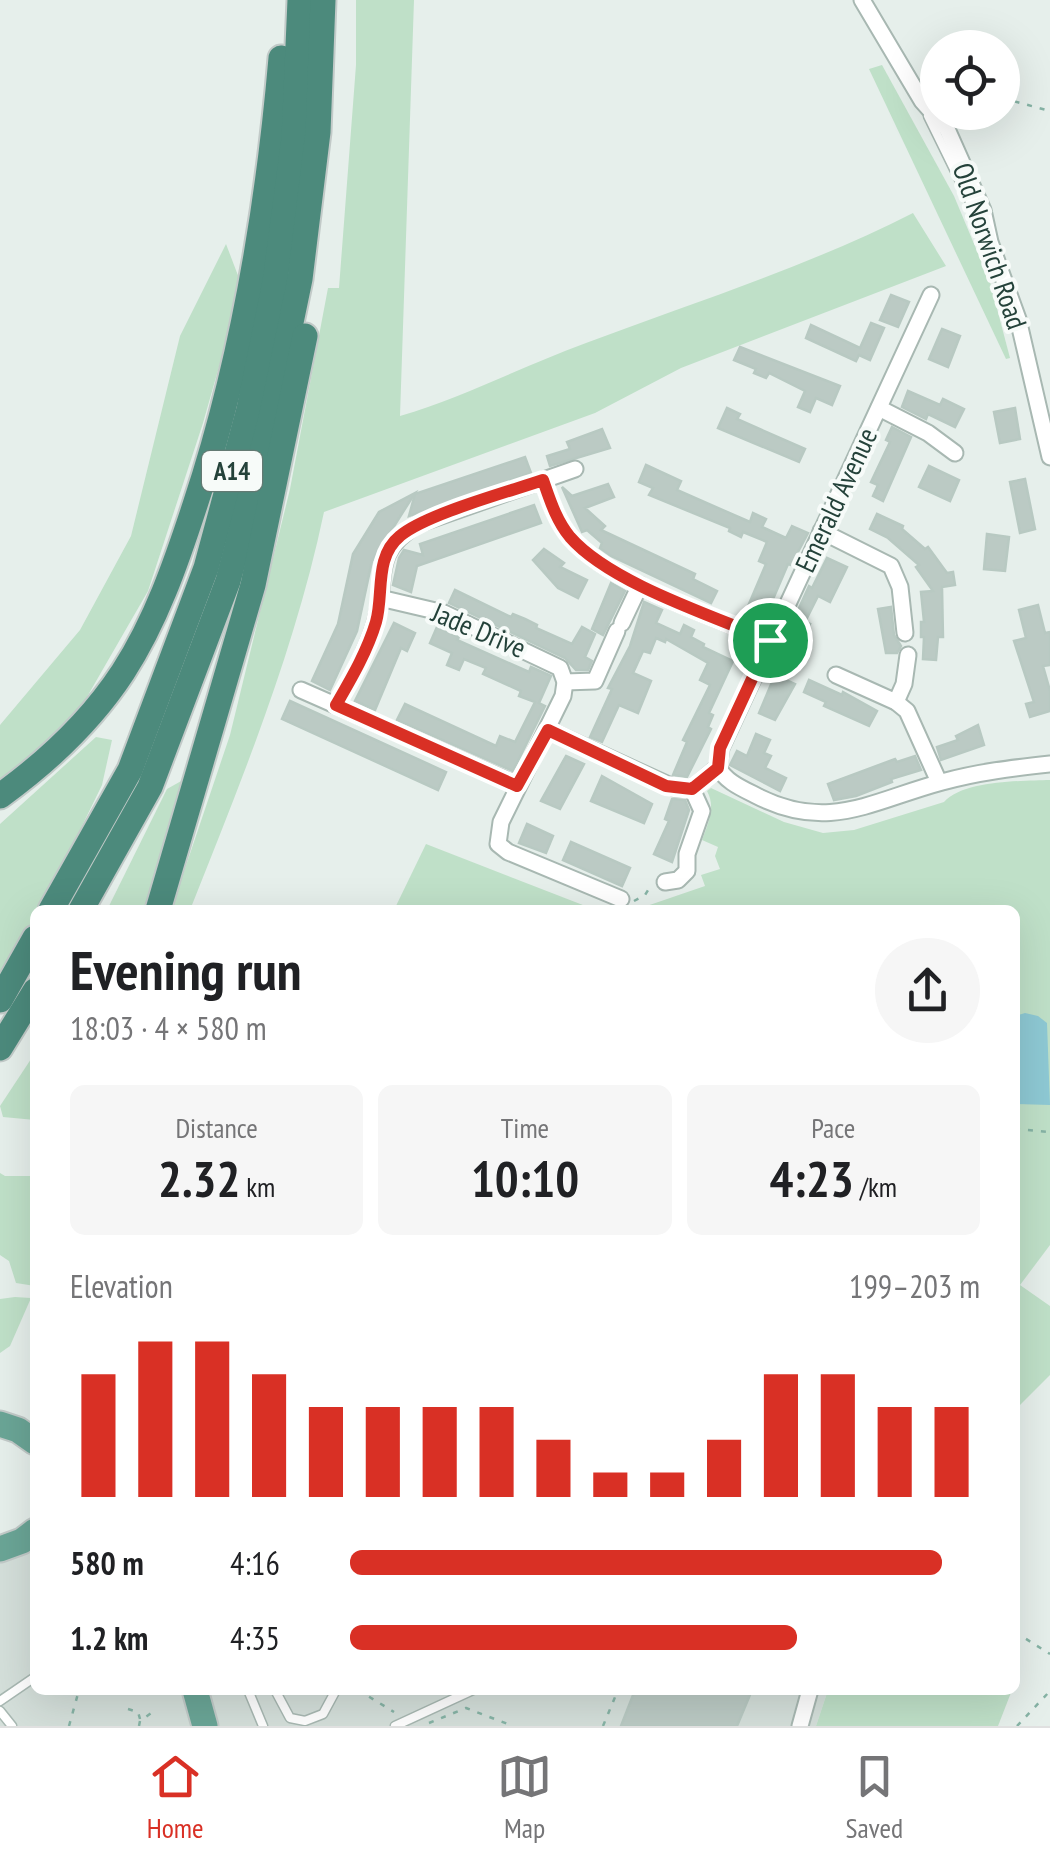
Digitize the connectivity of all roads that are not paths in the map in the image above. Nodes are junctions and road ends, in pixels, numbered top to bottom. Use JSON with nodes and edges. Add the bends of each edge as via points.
{"nodes":[{"id":1,"x":286,"y":0,"type":"edge"},
{"id":2,"x":300,"y":0,"type":"edge"},
{"id":3,"x":323,"y":0,"type":"edge"},
{"id":4,"x":862,"y":0,"type":"edge"},
{"id":5,"x":309,"y":222,"type":"junction"},
{"id":6,"x":931,"y":295,"type":"dead end"},
{"id":7,"x":878,"y":408,"type":"junction"},
{"id":8,"x":955,"y":454,"type":"dead end"},
{"id":9,"x":1050,"y":458,"type":"edge"},
{"id":10,"x":575,"y":469,"type":"dead end"},
{"id":11,"x":543,"y":480,"type":"junction"},
{"id":12,"x":822,"y":531,"type":"junction"},
{"id":13,"x":640,"y":585,"type":"junction"},
{"id":14,"x":380,"y":598,"type":"junction"},
{"id":15,"x":905,"y":633,"type":"dead end"},
{"id":16,"x":770,"y":640,"type":"junction"},
{"id":17,"x":908,"y":655,"type":"dead end"},
{"id":18,"x":836,"y":675,"type":"dead end"},
{"id":19,"x":566,"y":682,"type":"junction"},
{"id":20,"x":301,"y":690,"type":"dead end"},
{"id":21,"x":896,"y":702,"type":"junction"},
{"id":22,"x":336,"y":705,"type":"junction"},
{"id":23,"x":548,"y":730,"type":"junction"},
{"id":24,"x":1050,"y":764,"type":"edge"},
{"id":25,"x":718,"y":768,"type":"junction"},
{"id":26,"x":939,"y":782,"type":"junction"},
{"id":27,"x":517,"y":786,"type":"junction"},
{"id":28,"x":692,"y":789,"type":"junction"},
{"id":29,"x":0,"y":796,"type":"edge"},
{"id":30,"x":665,"y":882,"type":"road end"},
{"id":31,"x":621,"y":900,"type":"road end"},
{"id":32,"x":54,"y":905,"type":"edge"},
{"id":33,"x":84,"y":905,"type":"edge"},
{"id":34,"x":159,"y":905,"type":"edge"},
{"id":35,"x":30,"y":947,"type":"edge"},
{"id":36,"x":30,"y":999,"type":"edge"},
{"id":37,"x":0,"y":1000,"type":"edge"},
{"id":38,"x":0,"y":1048,"type":"edge"},
{"id":39,"x":0,"y":1424,"type":"edge"},
{"id":40,"x":30,"y":1438,"type":"edge"},
{"id":41,"x":30,"y":1680,"type":"edge"},
{"id":42,"x":196,"y":1695,"type":"edge"},
{"id":43,"x":250,"y":1695,"type":"edge"},
{"id":44,"x":278,"y":1695,"type":"edge"},
{"id":45,"x":333,"y":1695,"type":"edge"},
{"id":46,"x":461,"y":1695,"type":"edge"},
{"id":47,"x":809,"y":1695,"type":"edge"},
{"id":48,"x":0,"y":1701,"type":"edge"},
{"id":49,"x":0,"y":1711,"type":"edge"},
{"id":50,"x":12,"y":1726,"type":"edge"},
{"id":51,"x":205,"y":1726,"type":"edge"},
{"id":52,"x":263,"y":1726,"type":"edge"},
{"id":53,"x":395,"y":1726,"type":"edge"},
{"id":54,"x":800,"y":1726,"type":"edge"}],
"edges":[{"from":1,"to":29,"type":"highway","via":[[253,278],[226,406],[175,566],[122,673],[41,766]]},
{"from":2,"to":32,"type":"highway","number":"A14","via":[[294,138],[275,282],[206,568],[130,770]]},
{"from":3,"to":5,"type":"highway","number":"A14"},
{"from":4,"to":9,"type":"street","name":"Old Norwich Road","via":[[922,101],[948,129],[983,210],[1018,319]]},
{"from":5,"to":33,"type":"highway","number":"A14","via":[[272,414],[228,580],[150,787]]},
{"from":5,"to":34,"type":"highway","via":[[315,282],[253,586]]},
{"from":6,"to":7,"type":"street","name":"Emerald Avenue"},
{"from":7,"to":8,"type":"street"},
{"from":7,"to":12,"type":"street","name":"Emerald Avenue"},
{"from":10,"to":11,"type":"street"},
{"from":11,"to":13,"type":"street","via":[[570,538]]},
{"from":11,"to":14,"type":"street","via":[[398,537],[381,572]]},
{"from":12,"to":15,"type":"street","via":[[892,566],[910,600]]},
{"from":12,"to":16,"type":"street","name":"Emerald Avenue"},
{"from":13,"to":16,"type":"street"},
{"from":13,"to":19,"type":"street","via":[[595,681]]},
{"from":14,"to":19,"type":"street","name":"Jade Drive","via":[[429,607],[545,658]]},
{"from":14,"to":22,"type":"street","via":[[364,652]]},
{"from":16,"to":25,"type":"street","name":"Emerald Avenue","via":[[720,748]]},
{"from":17,"to":21,"type":"street"},
{"from":18,"to":21,"type":"street"},
{"from":19,"to":23,"type":"street"},
{"from":20,"to":22,"type":"street"},
{"from":21,"to":26,"type":"street","via":[[914,720]]},
{"from":22,"to":27,"type":"street"},
{"from":23,"to":27,"type":"street"},
{"from":23,"to":28,"type":"street","via":[[666,786]]},
{"from":24,"to":26,"type":"street"},
{"from":25,"to":26,"type":"street","via":[[754,795],[815,814],[854,811]]},
{"from":25,"to":28,"type":"street"},
{"from":27,"to":31,"type":"street","via":[[498,831],[501,848]]},
{"from":28,"to":30,"type":"street","via":[[702,811],[686,872]]},
{"from":35,"to":37,"type":"highway"},
{"from":36,"to":38,"type":"highway"},
{"from":39,"to":40,"type":"main road"},
{"from":41,"to":48,"type":"lane"},
{"from":42,"to":51,"type":"main road"},
{"from":43,"to":52,"type":"lane"},
{"from":44,"to":45,"type":"lane","via":[[290,1718],[300,1721],[323,1714]]},
{"from":46,"to":53,"type":"lane"},
{"from":47,"to":54,"type":"street"},
{"from":49,"to":50,"type":"lane"}]}
